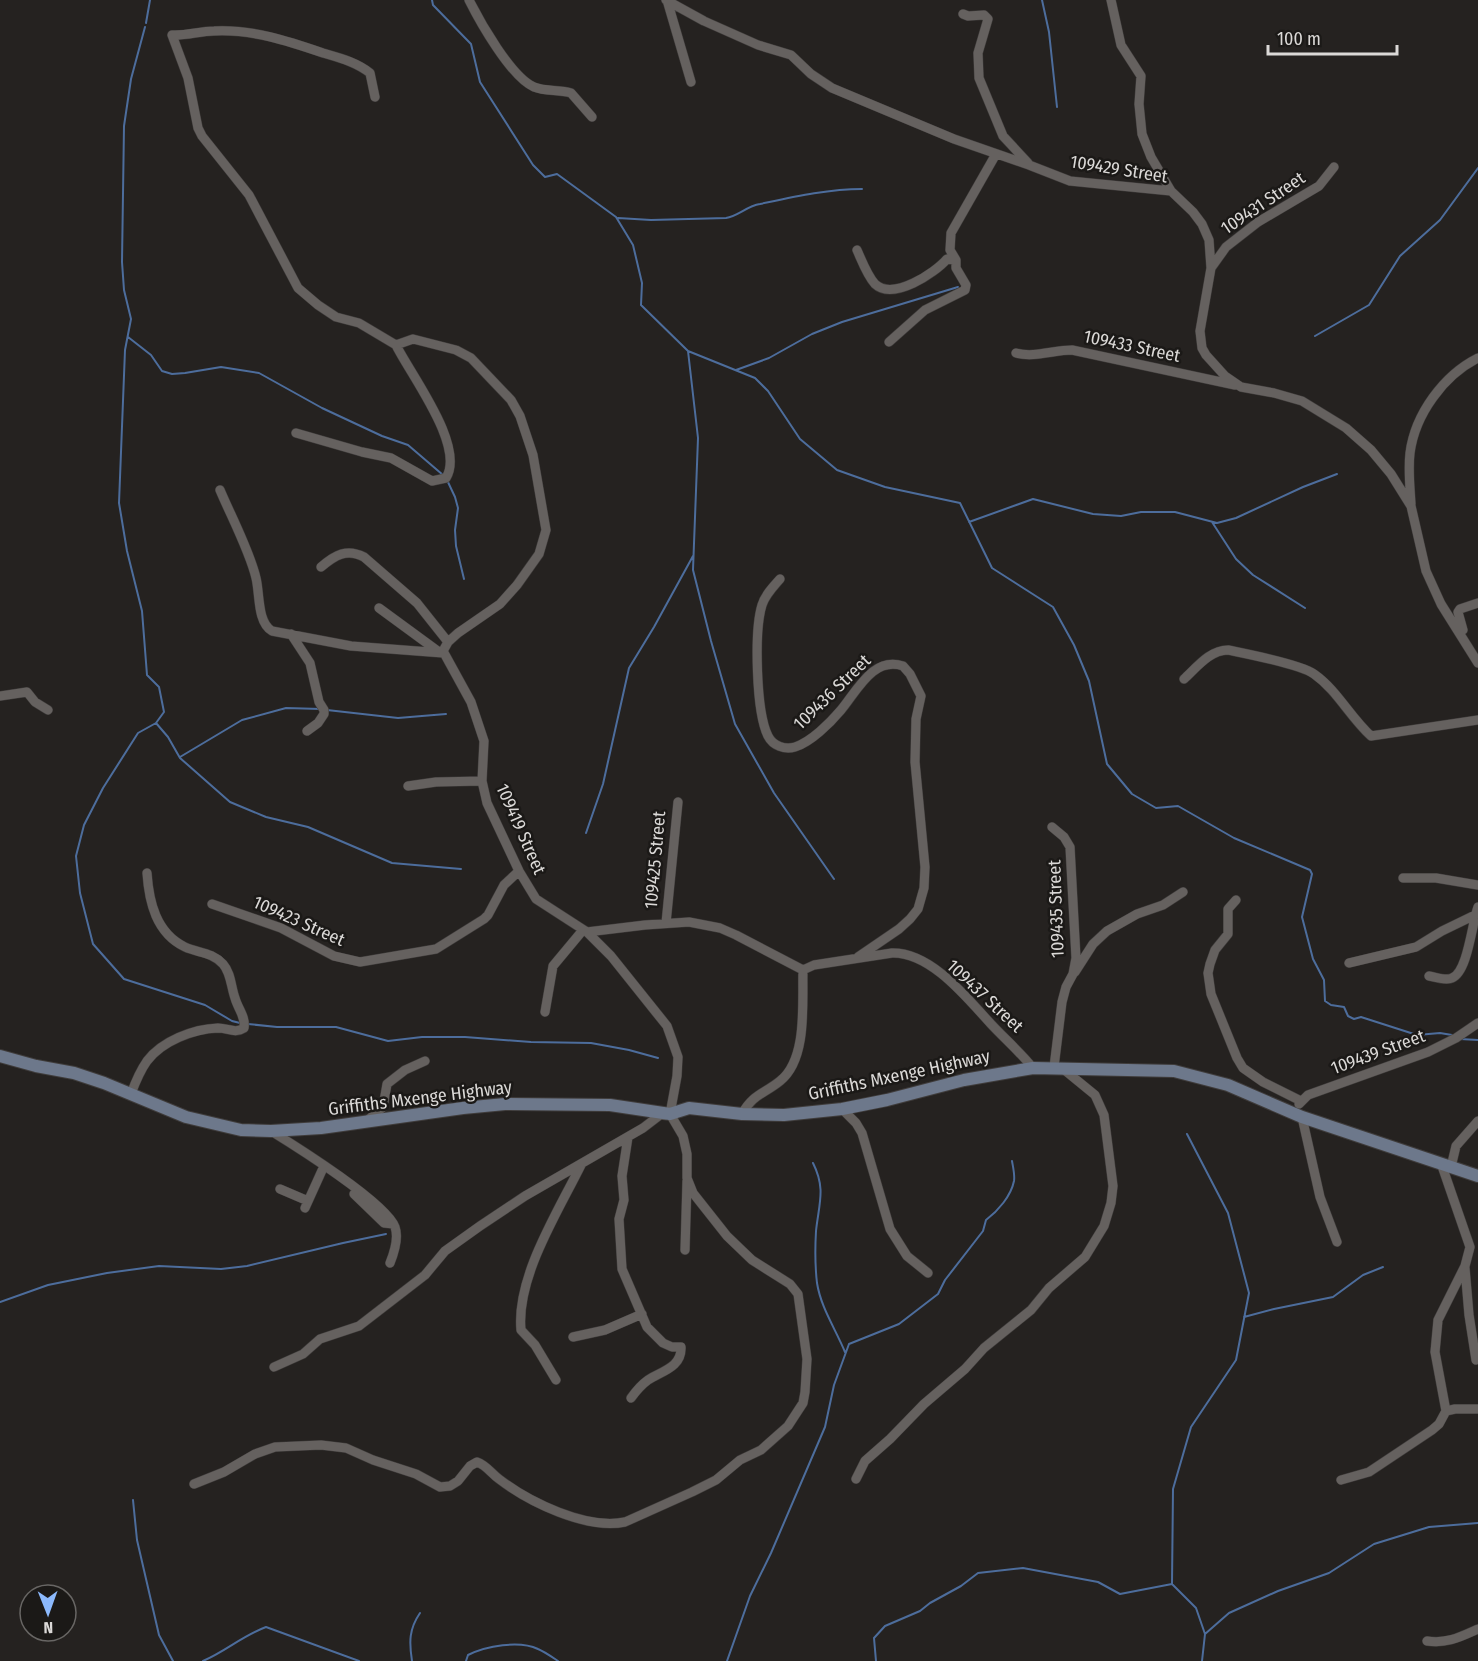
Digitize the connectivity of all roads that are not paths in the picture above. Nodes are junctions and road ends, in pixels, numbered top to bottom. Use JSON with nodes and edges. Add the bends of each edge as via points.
{"nodes":[{"id":1,"x":469,"y":0,"type":"edge"},
{"id":2,"x":667,"y":0,"type":"edge"},
{"id":3,"x":1111,"y":0,"type":"edge"},
{"id":4,"x":963,"y":14,"type":"dead end"},
{"id":5,"x":691,"y":82,"type":"dead end"},
{"id":6,"x":375,"y":97,"type":"dead end"},
{"id":7,"x":592,"y":117,"type":"dead end"},
{"id":8,"x":996,"y":154,"type":"junction"},
{"id":9,"x":1029,"y":165,"type":"junction"},
{"id":10,"x":1334,"y":166,"type":"dead end"},
{"id":11,"x":1171,"y":191,"type":"junction"},
{"id":12,"x":857,"y":250,"type":"dead end"},
{"id":13,"x":956,"y":260,"type":"junction"},
{"id":14,"x":1211,"y":268,"type":"junction"},
{"id":15,"x":889,"y":342,"type":"dead end"},
{"id":16,"x":396,"y":345,"type":"junction"},
{"id":17,"x":1016,"y":352,"type":"dead end"},
{"id":18,"x":1478,"y":358,"type":"edge"},
{"id":19,"x":1241,"y":387,"type":"junction"},
{"id":20,"x":296,"y":433,"type":"dead end"},
{"id":21,"x":220,"y":490,"type":"dead end"},
{"id":22,"x":1411,"y":506,"type":"junction"},
{"id":23,"x":321,"y":567,"type":"dead end"},
{"id":24,"x":780,"y":579,"type":"dead end"},
{"id":25,"x":1478,"y":603,"type":"edge"},
{"id":26,"x":379,"y":608,"type":"dead end"},
{"id":27,"x":291,"y":634,"type":"junction"},
{"id":28,"x":448,"y":642,"type":"junction"},
{"id":29,"x":1472,"y":652,"type":"junction"},
{"id":30,"x":441,"y":653,"type":"junction"},
{"id":31,"x":1478,"y":663,"type":"edge"},
{"id":32,"x":1184,"y":679,"type":"dead end"},
{"id":33,"x":0,"y":696,"type":"edge"},
{"id":34,"x":48,"y":710,"type":"dead end"},
{"id":35,"x":1478,"y":720,"type":"edge"},
{"id":36,"x":307,"y":731,"type":"dead end"},
{"id":37,"x":482,"y":781,"type":"junction"},
{"id":38,"x":408,"y":786,"type":"dead end"},
{"id":39,"x":678,"y":801,"type":"dead end"},
{"id":40,"x":1052,"y":826,"type":"dead end"},
{"id":41,"x":519,"y":871,"type":"junction"},
{"id":42,"x":147,"y":873,"type":"dead end"},
{"id":43,"x":1403,"y":878,"type":"dead end"},
{"id":44,"x":1478,"y":885,"type":"edge"},
{"id":45,"x":1183,"y":892,"type":"dead end"},
{"id":46,"x":1236,"y":900,"type":"dead end"},
{"id":47,"x":212,"y":904,"type":"dead end"},
{"id":48,"x":1476,"y":911,"type":"edge"},
{"id":49,"x":666,"y":923,"type":"junction"},
{"id":50,"x":585,"y":931,"type":"junction"},
{"id":51,"x":856,"y":958,"type":"junction"},
{"id":52,"x":1349,"y":963,"type":"dead end"},
{"id":53,"x":803,"y":970,"type":"junction"},
{"id":54,"x":1073,"y":974,"type":"junction"},
{"id":55,"x":1429,"y":976,"type":"dead end"},
{"id":56,"x":545,"y":1012,"type":"dead end"},
{"id":57,"x":1478,"y":1023,"type":"edge"},
{"id":58,"x":0,"y":1056,"type":"edge"},
{"id":59,"x":425,"y":1062,"type":"dead end"},
{"id":60,"x":1058,"y":1067,"type":"junction"},
{"id":61,"x":1033,"y":1068,"type":"junction"},
{"id":62,"x":130,"y":1094,"type":"junction"},
{"id":63,"x":1301,"y":1101,"type":"junction"},
{"id":64,"x":842,"y":1109,"type":"junction"},
{"id":65,"x":670,"y":1114,"type":"junction"},
{"id":66,"x":742,"y":1114,"type":"junction"},
{"id":67,"x":1298,"y":1115,"type":"junction"},
{"id":68,"x":1478,"y":1121,"type":"edge"},
{"id":69,"x":365,"y":1122,"type":"junction"},
{"id":70,"x":271,"y":1131,"type":"junction"},
{"id":71,"x":628,"y":1137,"type":"junction"},
{"id":72,"x":581,"y":1165,"type":"junction"},
{"id":73,"x":1446,"y":1165,"type":"junction"},
{"id":74,"x":326,"y":1168,"type":"junction"},
{"id":75,"x":1478,"y":1176,"type":"edge"},
{"id":76,"x":687,"y":1178,"type":"junction"},
{"id":77,"x":280,"y":1189,"type":"dead end"},
{"id":78,"x":395,"y":1228,"type":"junction"},
{"id":79,"x":386,"y":1234,"type":"dead end"},
{"id":80,"x":1337,"y":1242,"type":"dead end"},
{"id":81,"x":685,"y":1250,"type":"dead end"},
{"id":82,"x":390,"y":1263,"type":"dead end"},
{"id":83,"x":1465,"y":1266,"type":"junction"},
{"id":84,"x":928,"y":1272,"type":"dead end"},
{"id":85,"x":642,"y":1314,"type":"junction"},
{"id":86,"x":573,"y":1337,"type":"dead end"},
{"id":87,"x":1476,"y":1360,"type":"dead end"},
{"id":88,"x":274,"y":1367,"type":"dead end"},
{"id":89,"x":556,"y":1380,"type":"dead end"},
{"id":90,"x":631,"y":1398,"type":"dead end"},
{"id":91,"x":1478,"y":1409,"type":"edge"},
{"id":92,"x":1446,"y":1411,"type":"junction"},
{"id":93,"x":856,"y":1479,"type":"dead end"},
{"id":94,"x":1341,"y":1480,"type":"dead end"},
{"id":95,"x":194,"y":1484,"type":"dead end"},
{"id":96,"x":1478,"y":1629,"type":"edge"},
{"id":97,"x":1427,"y":1641,"type":"dead end"}],
"edges":[{"from":1,"to":7,"type":"street","via":[[482,26],[525,82],[536,88],[571,93]]},
{"from":2,"to":5,"type":"street"},
{"from":2,"to":8,"type":"street","name":"109429 Street","via":[[758,45],[791,55],[832,88]]},
{"from":3,"to":11,"type":"street","via":[[1121,45],[1141,76],[1142,134]]},
{"from":4,"to":9,"type":"street","via":[[984,15],[988,19],[978,52],[979,78],[1003,136]]},
{"from":6,"to":16,"type":"street","via":[[370,73],[360,65],[295,43],[250,32],[172,35],[188,78],[198,128],[249,195],[298,288],[336,317],[359,323]]},
{"from":8,"to":9,"type":"street","name":"109429 Street"},
{"from":8,"to":13,"type":"street","via":[[954,225],[950,250]]},
{"from":9,"to":11,"type":"street","name":"109429 Street","via":[[1070,182]]},
{"from":10,"to":14,"type":"street","name":"109431 Street","via":[[1319,186],[1258,222],[1226,247]]},
{"from":11,"to":14,"type":"street","name":"109429 Street","via":[[1203,224],[1209,240]]},
{"from":12,"to":13,"type":"street","via":[[871,279],[883,288],[911,284],[939,269],[947,259]]},
{"from":13,"to":15,"type":"street","via":[[965,290],[925,310]]},
{"from":14,"to":19,"type":"street","name":"109429 Street","via":[[1201,320],[1202,348],[1220,371]]},
{"from":16,"to":20,"type":"street","via":[[435,411],[445,437],[450,465],[446,478],[432,481],[391,458]]},
{"from":16,"to":28,"type":"street","via":[[413,339],[456,350],[471,358],[511,400],[533,455],[546,527],[539,554],[518,585],[500,604]]},
{"from":17,"to":19,"type":"street","name":"109433 Street","via":[[1026,355],[1072,350]]},
{"from":18,"to":22,"type":"street","via":[[1450,377],[1419,424],[1410,452]]},
{"from":19,"to":22,"type":"street","name":"109429 Street","via":[[1302,400],[1346,428],[1371,450]]},
{"from":21,"to":27,"type":"street","via":[[255,572],[263,623],[272,631]]},
{"from":22,"to":29,"type":"street","name":"109429 Street","via":[[1426,571],[1441,604]]},
{"from":23,"to":28,"type":"street","via":[[339,554],[364,557],[417,603]]},
{"from":24,"to":51,"type":"street","name":"109436 Street","via":[[763,603],[759,626],[760,696],[772,742],[786,748],[803,743],[840,712],[871,673],[885,664],[903,666],[921,696],[915,762],[925,867],[921,900],[918,909],[899,929]]},
{"from":25,"to":29,"type":"street","via":[[1458,612]]},
{"from":26,"to":30,"type":"street"},
{"from":27,"to":30,"type":"street","via":[[375,649]]},
{"from":27,"to":36,"type":"street","via":[[310,663],[324,710],[318,723]]},
{"from":28,"to":30,"type":"street"},
{"from":29,"to":31,"type":"street","name":"109429 Street"},
{"from":30,"to":37,"type":"street","name":"109419 Street","via":[[479,723],[484,741]]},
{"from":32,"to":35,"type":"street","via":[[1209,656],[1222,650],[1237,652],[1306,670],[1321,680],[1371,736]]},
{"from":33,"to":34,"type":"street","via":[[27,692]]},
{"from":37,"to":38,"type":"street"},
{"from":37,"to":41,"type":"street","name":"109419 Street","via":[[487,803]]},
{"from":39,"to":49,"type":"street","name":"109425 Street"},
{"from":40,"to":54,"type":"street","name":"109435 Street","via":[[1070,847],[1076,947]]},
{"from":41,"to":47,"type":"street","name":"109423 Street","via":[[504,885],[484,919],[436,949],[360,962],[334,956],[281,928]]},
{"from":41,"to":50,"type":"street","name":"109419 Street","via":[[536,899]]},
{"from":42,"to":62,"type":"street","via":[[150,903],[159,922],[185,947],[209,954],[223,964],[246,1021],[239,1031],[200,1030],[158,1050],[143,1067]]},
{"from":43,"to":44,"type":"street","via":[[1436,878]]},
{"from":45,"to":54,"type":"street","via":[[1107,931]]},
{"from":46,"to":63,"type":"street","via":[[1228,909],[1228,934],[1210,964],[1211,994],[1243,1068]]},
{"from":48,"to":52,"type":"street","via":[[1416,947]]},
{"from":48,"to":55,"type":"street","via":[[1458,974],[1450,979]]},
{"from":49,"to":50,"type":"street"},
{"from":49,"to":53,"type":"street","via":[[689,922],[720,928]]},
{"from":50,"to":56,"type":"street","via":[[553,966]]},
{"from":50,"to":65,"type":"street","name":"109419 Street","via":[[667,1026],[678,1057]]},
{"from":51,"to":53,"type":"street","name":"109437 Street"},
{"from":51,"to":61,"type":"street","name":"109437 Street","via":[[900,953],[938,972],[966,996]]},
{"from":53,"to":66,"type":"street","via":[[802,1029],[794,1064],[780,1081],[752,1099]]},
{"from":54,"to":60,"type":"street","name":"109435 Street","via":[[1062,1002]]},
{"from":57,"to":63,"type":"street","name":"109439 Street","via":[[1441,1046],[1320,1090]]},
{"from":58,"to":62,"type":"street","name":"Griffiths Mxenge Highway","via":[[74,1074]]},
{"from":59,"to":69,"type":"street","via":[[405,1070],[387,1084],[382,1107]]},
{"from":60,"to":61,"type":"street","name":"Griffiths Mxenge Highway"},
{"from":60,"to":67,"type":"street","name":"Griffiths Mxenge Highway","via":[[1173,1071],[1228,1084]]},
{"from":60,"to":93,"type":"street","via":[[1095,1095],[1104,1114],[1113,1186],[1104,1226],[1085,1257],[865,1461]]},
{"from":61,"to":64,"type":"street","name":"Griffiths Mxenge Highway"},
{"from":62,"to":70,"type":"street","name":"Griffiths Mxenge Highway","via":[[216,1125]]},
{"from":63,"to":67,"type":"street"},
{"from":64,"to":66,"type":"street","name":"Griffiths Mxenge Highway","via":[[784,1115]]},
{"from":64,"to":84,"type":"street","via":[[862,1133],[890,1229],[907,1256]]},
{"from":65,"to":66,"type":"street","name":"Griffiths Mxenge Highway","via":[[689,1108]]},
{"from":65,"to":69,"type":"street","name":"Griffiths Mxenge Highway","via":[[610,1105],[505,1104]]},
{"from":65,"to":71,"type":"street","via":[[660,1115]]},
{"from":65,"to":76,"type":"street","via":[[683,1136]]},
{"from":67,"to":73,"type":"street","name":"Griffiths Mxenge Highway"},
{"from":67,"to":80,"type":"street","via":[[1320,1197]]},
{"from":68,"to":73,"type":"street","via":[[1456,1146]]},
{"from":69,"to":70,"type":"street","name":"Griffiths Mxenge Highway"},
{"from":70,"to":74,"type":"street"},
{"from":71,"to":72,"type":"street"},
{"from":71,"to":85,"type":"street","via":[[622,1176],[620,1250],[622,1269]]},
{"from":72,"to":88,"type":"street","via":[[525,1196],[445,1251],[425,1275],[359,1326],[320,1339],[303,1354]]},
{"from":72,"to":89,"type":"street","via":[[542,1240],[524,1287],[521,1330]]},
{"from":73,"to":75,"type":"street","name":"Griffiths Mxenge Highway"},
{"from":73,"to":83,"type":"street","via":[[1470,1247]]},
{"from":74,"to":77,"type":"street","via":[[306,1204]]},
{"from":74,"to":78,"type":"street","via":[[387,1214]]},
{"from":76,"to":81,"type":"street"},
{"from":76,"to":95,"type":"street","via":[[693,1193],[727,1236],[752,1260],[795,1288],[807,1359],[802,1403],[788,1426],[716,1480],[625,1522],[606,1524],[544,1505],[477,1462],[458,1481],[440,1488],[416,1474],[346,1448],[321,1445],[264,1450]]},
{"from":78,"to":79,"type":"street"},
{"from":78,"to":82,"type":"street"},
{"from":83,"to":87,"type":"street"},
{"from":83,"to":92,"type":"street","via":[[1438,1320],[1435,1352]]},
{"from":85,"to":86,"type":"street","via":[[605,1330]]},
{"from":85,"to":90,"type":"street","via":[[655,1336],[672,1347],[681,1347],[682,1355],[678,1362],[639,1387]]},
{"from":91,"to":92,"type":"street"},
{"from":92,"to":94,"type":"street","via":[[1432,1430],[1369,1472]]},
{"from":96,"to":97,"type":"street","via":[[1453,1641]]}]}
